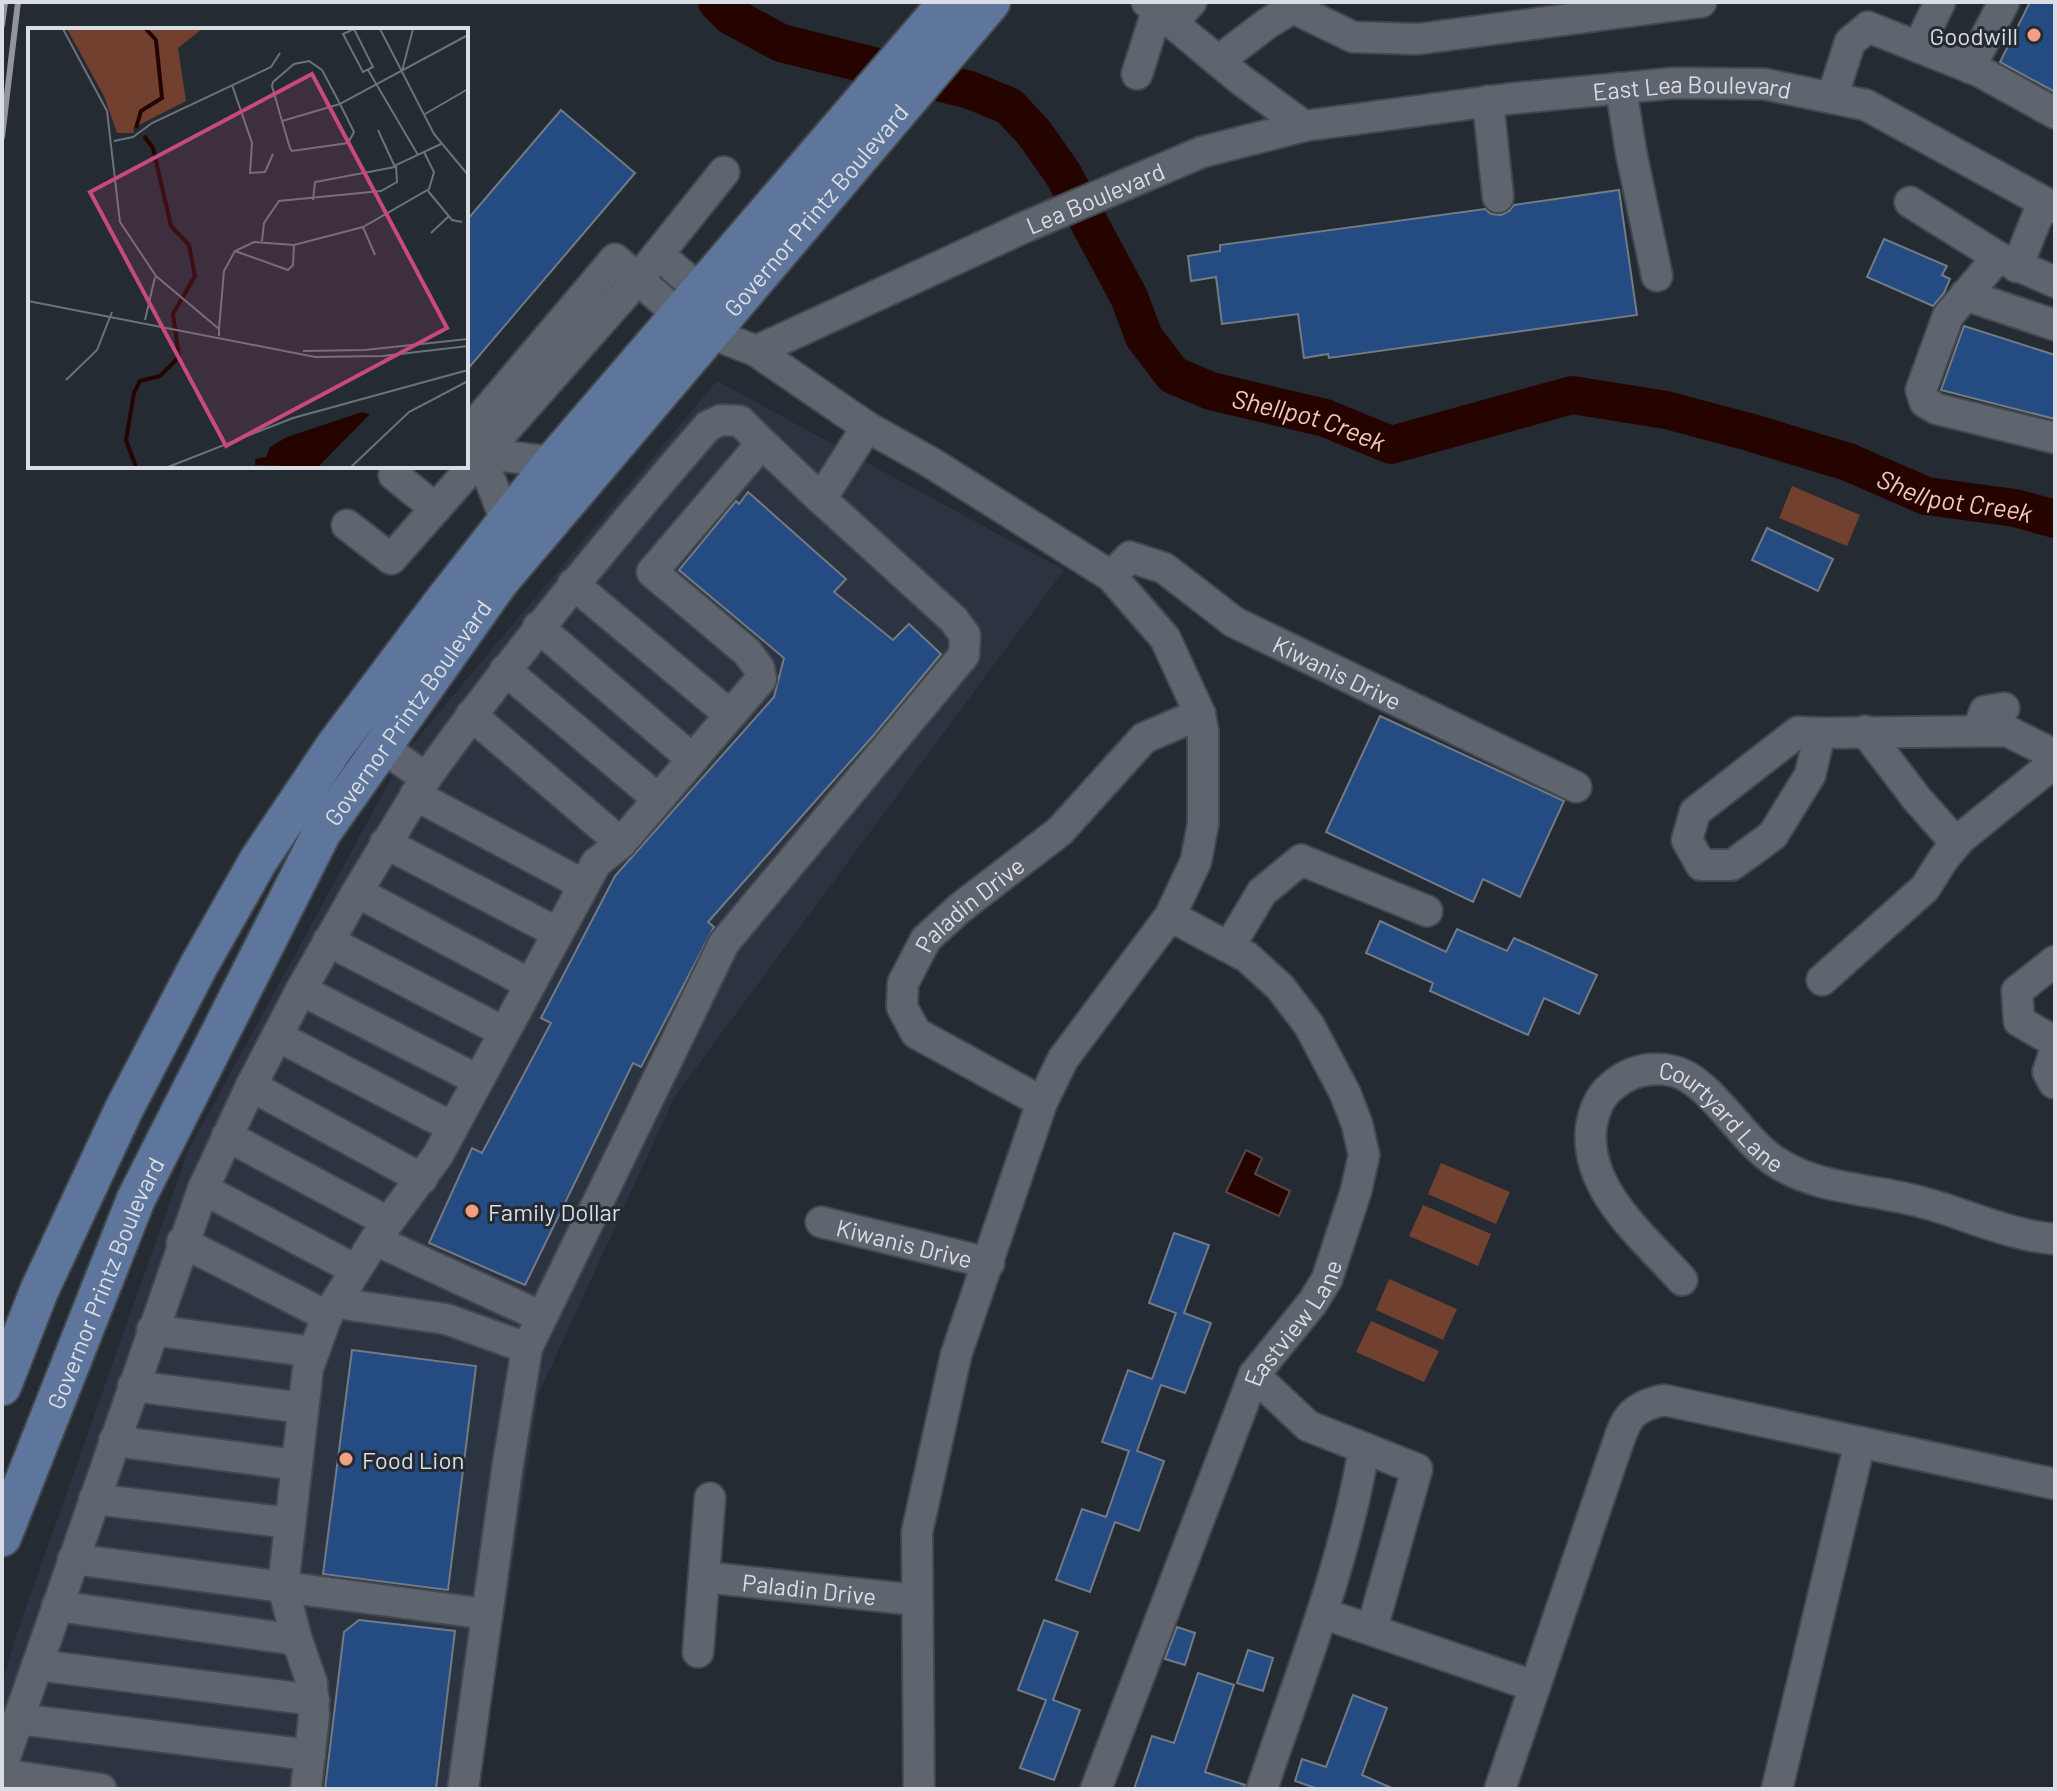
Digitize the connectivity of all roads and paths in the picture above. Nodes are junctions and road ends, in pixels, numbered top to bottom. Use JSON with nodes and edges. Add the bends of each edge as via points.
{"nodes":[{"id":1,"x":948,"y":2,"type":"edge"},
{"id":2,"x":991,"y":2,"type":"edge"},
{"id":3,"x":1701,"y":2,"type":"edge"},
{"id":4,"x":1940,"y":2,"type":"edge"},
{"id":5,"x":2004,"y":2,"type":"edge"},
{"id":6,"x":1167,"y":9,"type":"edge"},
{"id":7,"x":1918,"y":47,"type":"junction"},
{"id":8,"x":922,"y":57,"type":"junction"},
{"id":9,"x":1218,"y":61,"type":"junction"},
{"id":10,"x":1970,"y":68,"type":"junction"},
{"id":11,"x":1137,"y":74,"type":"dead end"},
{"id":12,"x":1621,"y":88,"type":"junction"},
{"id":13,"x":890,"y":95,"type":"junction"},
{"id":14,"x":1832,"y":98,"type":"junction"},
{"id":15,"x":1488,"y":101,"type":"junction"},
{"id":16,"x":2055,"y":113,"type":"edge"},
{"id":17,"x":1304,"y":126,"type":"junction"},
{"id":18,"x":724,"y":172,"type":"dead end"},
{"id":19,"x":1498,"y":197,"type":"dead end"},
{"id":20,"x":1910,"y":202,"type":"dead end"},
{"id":21,"x":2049,"y":205,"type":"edge"},
{"id":22,"x":658,"y":254,"type":"junction"},
{"id":23,"x":2008,"y":262,"type":"junction"},
{"id":24,"x":627,"y":269,"type":"junction"},
{"id":25,"x":1657,"y":276,"type":"dead end"},
{"id":26,"x":2055,"y":282,"type":"edge"},
{"id":27,"x":1965,"y":295,"type":"junction"},
{"id":28,"x":689,"y":302,"type":"junction"},
{"id":29,"x":2055,"y":325,"type":"edge"},
{"id":30,"x":714,"y":327,"type":"junction"},
{"id":31,"x":756,"y":351,"type":"junction"},
{"id":32,"x":867,"y":427,"type":"junction"},
{"id":33,"x":2055,"y":438,"type":"edge"},
{"id":34,"x":762,"y":443,"type":"junction"},
{"id":35,"x":471,"y":446,"type":"edge"},
{"id":36,"x":553,"y":462,"type":"junction"},
{"id":37,"x":458,"y":468,"type":"edge"},
{"id":38,"x":394,"y":475,"type":"dead end"},
{"id":39,"x":821,"y":499,"type":"junction"},
{"id":40,"x":435,"y":508,"type":"junction"},
{"id":41,"x":507,"y":524,"type":"junction"},
{"id":42,"x":347,"y":525,"type":"dead end"},
{"id":43,"x":612,"y":537,"type":"junction"},
{"id":44,"x":652,"y":572,"type":"junction"},
{"id":45,"x":1111,"y":576,"type":"junction"},
{"id":46,"x":573,"y":584,"type":"junction"},
{"id":47,"x":538,"y":627,"type":"junction"},
{"id":48,"x":505,"y":670,"type":"junction"},
{"id":49,"x":1200,"y":714,"type":"junction"},
{"id":50,"x":471,"y":715,"type":"junction"},
{"id":51,"x":730,"y":715,"type":"junction"},
{"id":52,"x":1865,"y":731,"type":"junction"},
{"id":53,"x":1820,"y":733,"type":"junction"},
{"id":54,"x":382,"y":747,"type":"junction"},
{"id":55,"x":2055,"y":755,"type":"edge"},
{"id":56,"x":692,"y":759,"type":"junction"},
{"id":57,"x":2055,"y":762,"type":"edge"},
{"id":58,"x":421,"y":786,"type":"junction"},
{"id":59,"x":1576,"y":787,"type":"dead end"},
{"id":60,"x":658,"y":799,"type":"junction"},
{"id":61,"x":385,"y":843,"type":"junction"},
{"id":62,"x":621,"y":843,"type":"junction"},
{"id":63,"x":1956,"y":843,"type":"junction"},
{"id":64,"x":584,"y":885,"type":"junction"},
{"id":65,"x":357,"y":892,"type":"junction"},
{"id":66,"x":1427,"y":911,"type":"dead end"},
{"id":67,"x":1170,"y":916,"type":"junction"},
{"id":68,"x":558,"y":933,"type":"junction"},
{"id":69,"x":328,"y":941,"type":"junction"},
{"id":70,"x":1229,"y":947,"type":"junction"},
{"id":71,"x":2055,"y":961,"type":"edge"},
{"id":72,"x":1822,"y":980,"type":"dead end"},
{"id":73,"x":530,"y":984,"type":"junction"},
{"id":74,"x":301,"y":990,"type":"junction"},
{"id":75,"x":504,"y":1032,"type":"junction"},
{"id":76,"x":277,"y":1036,"type":"junction"},
{"id":77,"x":2055,"y":1042,"type":"edge"},
{"id":78,"x":2055,"y":1051,"type":"edge"},
{"id":79,"x":478,"y":1080,"type":"junction"},
{"id":80,"x":2054,"y":1083,"type":"edge"},
{"id":81,"x":251,"y":1086,"type":"junction"},
{"id":82,"x":1042,"y":1102,"type":"junction"},
{"id":83,"x":452,"y":1127,"type":"junction"},
{"id":84,"x":227,"y":1136,"type":"junction"},
{"id":85,"x":422,"y":1179,"type":"junction"},
{"id":86,"x":203,"y":1189,"type":"junction"},
{"id":87,"x":821,"y":1222,"type":"dead end"},
{"id":88,"x":381,"y":1231,"type":"junction"},
{"id":89,"x":2055,"y":1239,"type":"edge"},
{"id":90,"x":182,"y":1242,"type":"junction"},
{"id":91,"x":989,"y":1263,"type":"junction"},
{"id":92,"x":356,"y":1270,"type":"junction"},
{"id":93,"x":1682,"y":1280,"type":"dead end"},
{"id":94,"x":332,"y":1309,"type":"junction"},
{"id":95,"x":540,"y":1316,"type":"junction"},
{"id":96,"x":152,"y":1330,"type":"junction"},
{"id":97,"x":527,"y":1348,"type":"junction"},
{"id":98,"x":314,"y":1352,"type":"junction"},
{"id":99,"x":1254,"y":1375,"type":"junction"},
{"id":100,"x":2,"y":1386,"type":"edge"},
{"id":101,"x":133,"y":1386,"type":"junction"},
{"id":102,"x":303,"y":1408,"type":"junction"},
{"id":103,"x":114,"y":1441,"type":"junction"},
{"id":104,"x":1860,"y":1442,"type":"junction"},
{"id":105,"x":1364,"y":1448,"type":"junction"},
{"id":106,"x":296,"y":1465,"type":"junction"},
{"id":107,"x":2055,"y":1484,"type":"edge"},
{"id":108,"x":710,"y":1498,"type":"dead end"},
{"id":109,"x":94,"y":1499,"type":"junction"},
{"id":110,"x":290,"y":1523,"type":"junction"},
{"id":111,"x":2,"y":1537,"type":"edge"},
{"id":112,"x":73,"y":1559,"type":"junction"},
{"id":113,"x":704,"y":1577,"type":"junction"},
{"id":114,"x":283,"y":1587,"type":"junction"},
{"id":115,"x":916,"y":1600,"type":"junction"},
{"id":116,"x":57,"y":1606,"type":"junction"},
{"id":117,"x":1322,"y":1613,"type":"junction"},
{"id":118,"x":487,"y":1614,"type":"junction"},
{"id":119,"x":1372,"y":1629,"type":"junction"},
{"id":120,"x":297,"y":1640,"type":"junction"},
{"id":121,"x":698,"y":1652,"type":"dead end"},
{"id":122,"x":37,"y":1665,"type":"junction"},
{"id":123,"x":1534,"y":1686,"type":"junction"},
{"id":124,"x":314,"y":1700,"type":"junction"},
{"id":125,"x":18,"y":1719,"type":"junction"},
{"id":126,"x":310,"y":1755,"type":"junction"},
{"id":127,"x":2,"y":1766,"type":"edge"},
{"id":128,"x":2,"y":1774,"type":"edge"},
{"id":129,"x":101,"y":1789,"type":"edge"},
{"id":130,"x":306,"y":1789,"type":"edge"},
{"id":131,"x":463,"y":1789,"type":"edge"},
{"id":132,"x":919,"y":1789,"type":"edge"},
{"id":133,"x":1096,"y":1789,"type":"edge"},
{"id":134,"x":1262,"y":1789,"type":"edge"},
{"id":135,"x":1500,"y":1789,"type":"edge"},
{"id":136,"x":1777,"y":1789,"type":"edge"}],
"edges":[{"from":1,"to":8,"type":"main road","name":"Governor Printz Boulevard"},
{"from":2,"to":8,"type":"main road","name":"Governor Printz Boulevard"},
{"from":3,"to":9,"type":"street","via":[[1418,39],[1353,37],[1293,8]]},
{"from":4,"to":7,"type":"street"},
{"from":5,"to":10,"type":"street"},
{"from":6,"to":9,"type":"street"},
{"from":6,"to":11,"type":"street"},
{"from":7,"to":10,"type":"street"},
{"from":7,"to":14,"type":"street","via":[[1868,27],[1850,42]]},
{"from":8,"to":13,"type":"main road","name":"Governor Printz Boulevard"},
{"from":9,"to":17,"type":"street"},
{"from":10,"to":16,"type":"street"},
{"from":12,"to":14,"type":"street","name":"East Lea Boulevard","via":[[1764,84]]},
{"from":12,"to":15,"type":"street","name":"East Lea Boulevard"},
{"from":12,"to":25,"type":"street"},
{"from":13,"to":28,"type":"main road","name":"Governor Printz Boulevard"},
{"from":13,"to":30,"type":"main road","name":"Governor Printz Boulevard"},
{"from":14,"to":21,"type":"street","name":"East Lea Boulevard","via":[[1866,105]]},
{"from":15,"to":17,"type":"street","name":"East Lea Boulevard"},
{"from":15,"to":19,"type":"street"},
{"from":17,"to":31,"type":"street","name":"Lea Boulevard","via":[[1202,152]]},
{"from":18,"to":22,"type":"street"},
{"from":20,"to":23,"type":"street"},
{"from":21,"to":23,"type":"street"},
{"from":22,"to":24,"type":"street"},
{"from":22,"to":28,"type":"street"},
{"from":23,"to":26,"type":"street"},
{"from":23,"to":27,"type":"street"},
{"from":24,"to":28,"type":"street"},
{"from":24,"to":35,"type":"street"},
{"from":27,"to":29,"type":"street"},
{"from":27,"to":33,"type":"street","via":[[1948,316],[1921,390],[1925,402]]},
{"from":28,"to":30,"type":"street"},
{"from":28,"to":36,"type":"main road","name":"Governor Printz Boulevard"},
{"from":30,"to":31,"type":"street","via":[[728,340]]},
{"from":30,"to":54,"type":"main road","name":"Governor Printz Boulevard","via":[[499,582]]},
{"from":31,"to":32,"type":"street"},
{"from":32,"to":39,"type":"street"},
{"from":32,"to":45,"type":"street"},
{"from":34,"to":39,"type":"street"},
{"from":34,"to":43,"type":"street","via":[[740,421],[708,426]]},
{"from":34,"to":44,"type":"street"},
{"from":35,"to":36,"type":"street"},
{"from":35,"to":41,"type":"street"},
{"from":36,"to":41,"type":"main road","name":"Governor Printz Boulevard"},
{"from":37,"to":40,"type":"street"},
{"from":38,"to":40,"type":"street"},
{"from":39,"to":95,"type":"street","via":[[953,619],[965,635],[964,655],[724,943]]},
{"from":40,"to":42,"type":"street","via":[[391,559]]},
{"from":41,"to":54,"type":"main road","via":[[507,545],[379,724]]},
{"from":41,"to":100,"type":"main road","name":"Governor Printz Boulevard","via":[[335,746],[258,861],[124,1109],[39,1291]]},
{"from":43,"to":44,"type":"street"},
{"from":43,"to":46,"type":"street"},
{"from":44,"to":51,"type":"street","via":[[759,668],[761,679]]},
{"from":45,"to":49,"type":"street","via":[[1165,638]]},
{"from":45,"to":59,"type":"street","name":"Kiwanis Drive","via":[[1130,557],[1164,568],[1234,622]]},
{"from":46,"to":47,"type":"street"},
{"from":46,"to":51,"type":"street"},
{"from":47,"to":48,"type":"street"},
{"from":47,"to":56,"type":"street"},
{"from":48,"to":50,"type":"street"},
{"from":48,"to":60,"type":"street"},
{"from":49,"to":67,"type":"street","via":[[1203,824],[1196,861]]},
{"from":49,"to":82,"type":"street","name":"Paladin Drive","via":[[1144,738],[1060,831],[926,939],[903,983],[902,1007],[916,1033]]},
{"from":50,"to":58,"type":"street"},
{"from":50,"to":62,"type":"street"},
{"from":51,"to":56,"type":"street"},
{"from":52,"to":53,"type":"street"},
{"from":52,"to":55,"type":"street","via":[[1978,730],[1985,711],[2015,719]]},
{"from":52,"to":63,"type":"street"},
{"from":53,"to":53,"type":"street","via":[[1810,775],[1773,835],[1732,865],[1701,865],[1687,840],[1695,812],[1798,732]]},
{"from":54,"to":58,"type":"street"},
{"from":54,"to":111,"type":"main road","name":"Governor Printz Boulevard","via":[[322,832],[136,1199]]},
{"from":56,"to":60,"type":"street"},
{"from":57,"to":63,"type":"street"},
{"from":58,"to":61,"type":"street"},
{"from":58,"to":64,"type":"street"},
{"from":60,"to":62,"type":"street"},
{"from":61,"to":65,"type":"street"},
{"from":61,"to":68,"type":"street"},
{"from":62,"to":64,"type":"street","via":[[596,863]]},
{"from":63,"to":72,"type":"street","via":[[1925,888]]},
{"from":64,"to":68,"type":"street"},
{"from":65,"to":69,"type":"street"},
{"from":65,"to":73,"type":"street"},
{"from":66,"to":70,"type":"street","via":[[1301,860],[1262,892]]},
{"from":67,"to":70,"type":"street","name":"Eastview Lane"},
{"from":67,"to":82,"type":"street","via":[[1063,1059]]},
{"from":68,"to":73,"type":"street"},
{"from":69,"to":74,"type":"street"},
{"from":69,"to":75,"type":"street"},
{"from":70,"to":99,"type":"street","name":"Eastview Lane","via":[[1272,978],[1309,1025],[1345,1093],[1364,1155],[1327,1279]]},
{"from":71,"to":77,"type":"street","via":[[2017,991],[2019,1021]]},
{"from":73,"to":75,"type":"street"},
{"from":74,"to":76,"type":"street"},
{"from":74,"to":79,"type":"street"},
{"from":75,"to":79,"type":"street"},
{"from":76,"to":81,"type":"street"},
{"from":76,"to":83,"type":"street"},
{"from":78,"to":80,"type":"street","via":[[2048,1072]]},
{"from":79,"to":83,"type":"street"},
{"from":81,"to":84,"type":"street"},
{"from":81,"to":85,"type":"street"},
{"from":82,"to":91,"type":"street"},
{"from":83,"to":85,"type":"street"},
{"from":84,"to":86,"type":"street"},
{"from":84,"to":88,"type":"street"},
{"from":85,"to":88,"type":"street"},
{"from":86,"to":90,"type":"street"},
{"from":86,"to":92,"type":"street"},
{"from":87,"to":91,"type":"street","name":"Kiwanis Drive"},
{"from":88,"to":92,"type":"street"},
{"from":88,"to":95,"type":"street"},
{"from":89,"to":93,"type":"street","name":"Courtyard Lane","via":[[2003,1231],[1920,1201],[1822,1185],[1756,1149],[1688,1076],[1641,1070],[1623,1077],[1598,1104],[1590,1143],[1594,1165],[1621,1211]]},
{"from":90,"to":94,"type":"street"},
{"from":90,"to":96,"type":"street"},
{"from":91,"to":115,"type":"street","via":[[956,1355],[917,1532]]},
{"from":92,"to":94,"type":"street"},
{"from":94,"to":97,"type":"street","via":[[446,1319]]},
{"from":94,"to":98,"type":"street"},
{"from":95,"to":97,"type":"street"},
{"from":96,"to":98,"type":"street"},
{"from":96,"to":101,"type":"street"},
{"from":97,"to":118,"type":"street"},
{"from":98,"to":102,"type":"street"},
{"from":99,"to":105,"type":"street","via":[[1308,1426]]},
{"from":99,"to":133,"type":"street","name":"Eastview Lane"},
{"from":101,"to":102,"type":"street"},
{"from":101,"to":103,"type":"street"},
{"from":102,"to":106,"type":"street"},
{"from":103,"to":106,"type":"street"},
{"from":103,"to":109,"type":"street"},
{"from":104,"to":107,"type":"street"},
{"from":104,"to":123,"type":"street","via":[[1664,1400],[1641,1405],[1627,1421],[1612,1460]]},
{"from":104,"to":136,"type":"street"},
{"from":105,"to":117,"type":"street","via":[[1357,1492]]},
{"from":105,"to":119,"type":"street","via":[[1417,1469]]},
{"from":106,"to":110,"type":"street"},
{"from":108,"to":113,"type":"street"},
{"from":109,"to":110,"type":"street"},
{"from":109,"to":112,"type":"street"},
{"from":110,"to":114,"type":"street"},
{"from":112,"to":114,"type":"street"},
{"from":112,"to":116,"type":"street"},
{"from":113,"to":115,"type":"street","name":"Paladin Drive"},
{"from":113,"to":121,"type":"street"},
{"from":114,"to":118,"type":"street"},
{"from":114,"to":120,"type":"street"},
{"from":115,"to":132,"type":"street"},
{"from":116,"to":120,"type":"street"},
{"from":116,"to":122,"type":"street"},
{"from":117,"to":119,"type":"street"},
{"from":117,"to":134,"type":"street"},
{"from":118,"to":131,"type":"street"},
{"from":119,"to":123,"type":"street"},
{"from":120,"to":124,"type":"street"},
{"from":122,"to":124,"type":"street"},
{"from":122,"to":125,"type":"street"},
{"from":123,"to":135,"type":"street"},
{"from":124,"to":126,"type":"street"},
{"from":125,"to":126,"type":"street"},
{"from":125,"to":127,"type":"street"},
{"from":126,"to":130,"type":"street"},
{"from":128,"to":129,"type":"street"}]}
